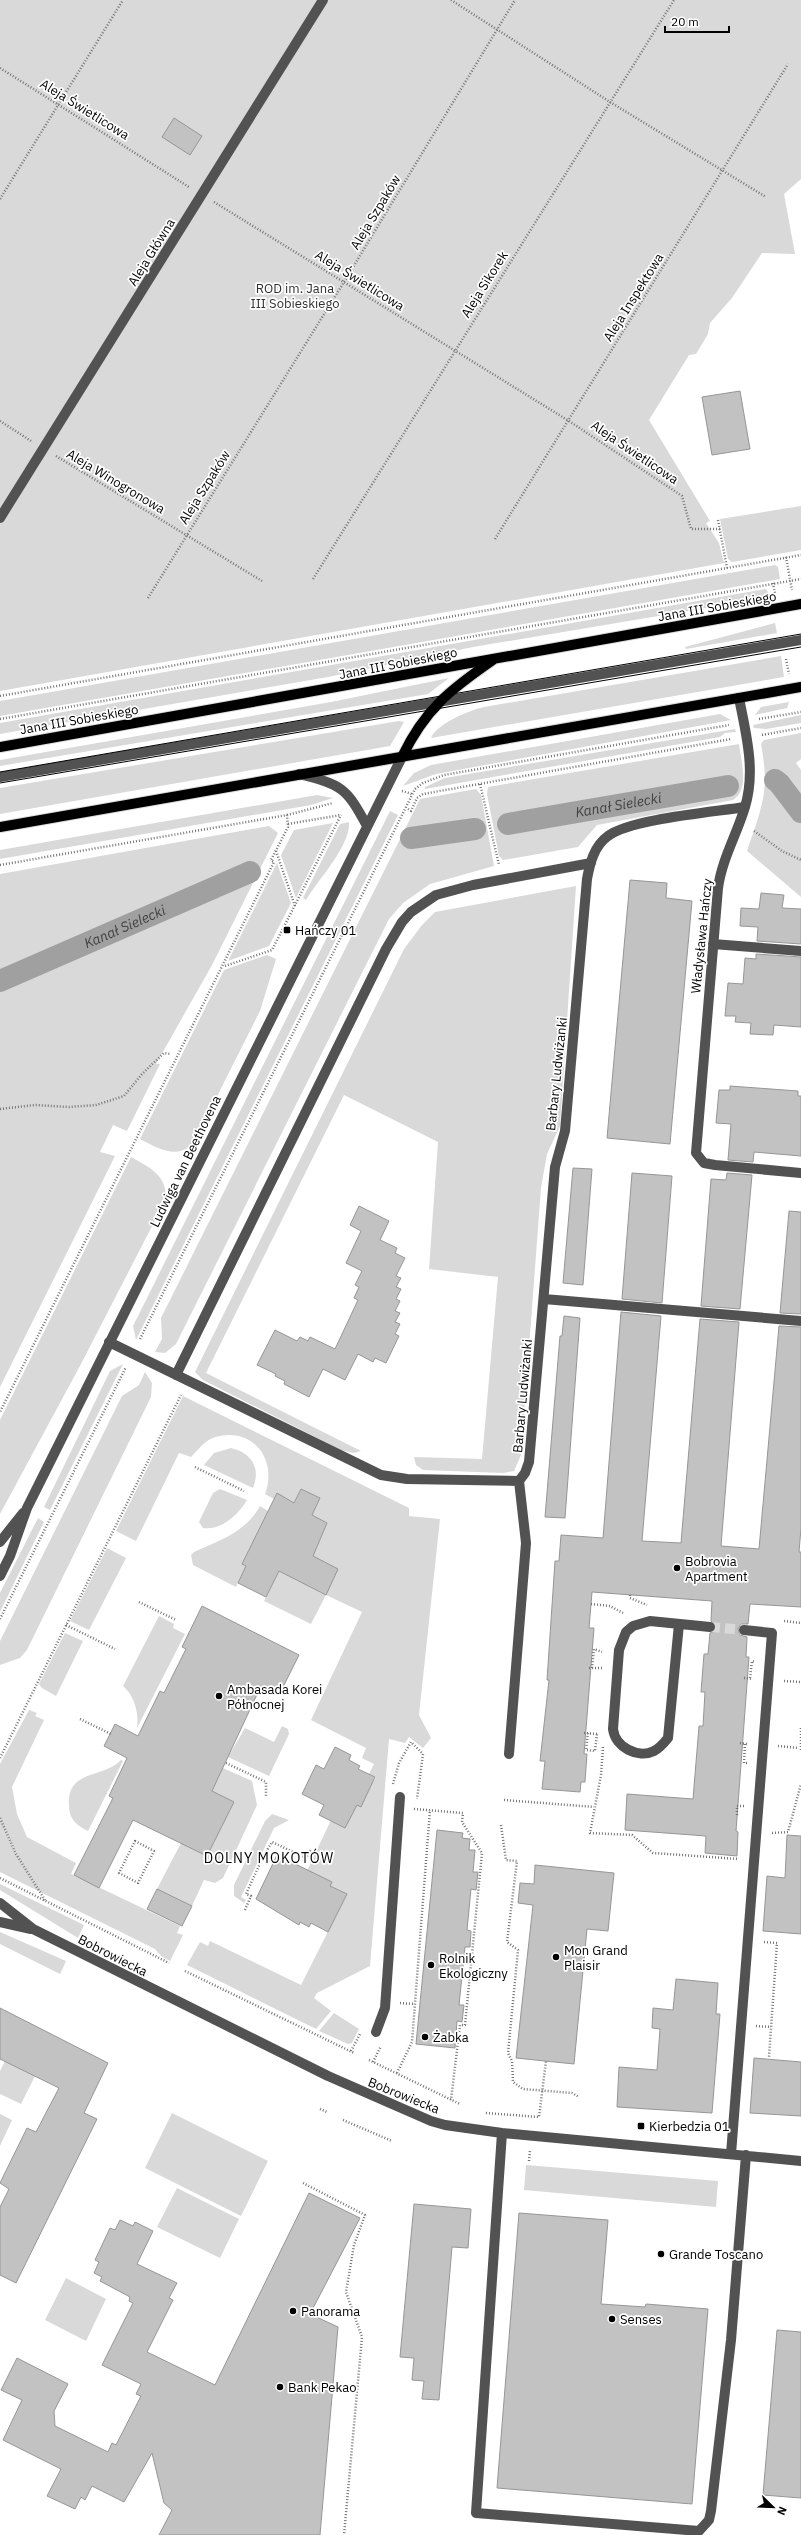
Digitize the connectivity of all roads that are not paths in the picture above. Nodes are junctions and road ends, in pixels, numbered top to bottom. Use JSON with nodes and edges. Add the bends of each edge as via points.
{"nodes":[{"id":1,"x":323,"y":0,"type":"edge"},
{"id":2,"x":0,"y":518,"type":"edge"},
{"id":3,"x":801,"y":604,"type":"edge"},
{"id":4,"x":801,"y":640,"type":"edge"},
{"id":5,"x":496,"y":657,"type":"junction"},
{"id":6,"x":801,"y":687,"type":"edge"},
{"id":7,"x":739,"y":698,"type":"junction"},
{"id":8,"x":438,"y":703,"type":"junction"},
{"id":9,"x":0,"y":746,"type":"edge"},
{"id":10,"x":402,"y":757,"type":"junction"},
{"id":11,"x":299,"y":774,"type":"junction"},
{"id":12,"x":0,"y":777,"type":"edge"},
{"id":13,"x":746,"y":806,"type":"junction"},
{"id":14,"x":367,"y":826,"type":"junction"},
{"id":15,"x":0,"y":827,"type":"edge"},
{"id":16,"x":590,"y":863,"type":"junction"},
{"id":17,"x":713,"y":944,"type":"junction"},
{"id":18,"x":801,"y":952,"type":"edge"},
{"id":19,"x":801,"y":1173,"type":"edge"},
{"id":20,"x":544,"y":1299,"type":"junction"},
{"id":21,"x":801,"y":1321,"type":"edge"},
{"id":22,"x":109,"y":1342,"type":"junction"},
{"id":23,"x":176,"y":1375,"type":"junction"},
{"id":24,"x":519,"y":1481,"type":"junction"},
{"id":25,"x":27,"y":1508,"type":"junction"},
{"id":26,"x":0,"y":1542,"type":"edge"},
{"id":27,"x":0,"y":1576,"type":"edge"},
{"id":28,"x":679,"y":1624,"type":"junction"},
{"id":29,"x":710,"y":1627,"type":"tunnel mouth"},
{"id":30,"x":744,"y":1630,"type":"tunnel mouth"},
{"id":31,"x":508,"y":1754,"type":"dead end"},
{"id":32,"x":400,"y":1802,"type":"road end"},
{"id":33,"x":0,"y":1903,"type":"edge"},
{"id":34,"x":0,"y":1922,"type":"edge"},
{"id":35,"x":33,"y":1929,"type":"junction"},
{"id":36,"x":376,"y":2032,"type":"dead end"},
{"id":37,"x":502,"y":2133,"type":"junction"},
{"id":38,"x":731,"y":2154,"type":"junction"},
{"id":39,"x":746,"y":2155,"type":"junction"},
{"id":40,"x":801,"y":2161,"type":"edge"}],
"edges":[{"from":1,"to":2,"type":"street","name":"Aleja Główna"},
{"from":3,"to":5,"type":"main road","name":"Jana III Sobieskiego"},
{"from":4,"to":8,"type":"street"},
{"from":5,"to":8,"type":"main road","via":[[457,685]]},
{"from":5,"to":9,"type":"main road","name":"Jana III Sobieskiego","via":[[363,683]]},
{"from":6,"to":7,"type":"main road"},
{"from":7,"to":10,"type":"main road"},
{"from":7,"to":13,"type":"street","name":"Władysława Hańczy","via":[[751,770]]},
{"from":8,"to":10,"type":"main road","via":[[413,736]]},
{"from":8,"to":12,"type":"street"},
{"from":10,"to":11,"type":"main road"},
{"from":10,"to":14,"type":"street","name":"Ludwiga van Beethovena"},
{"from":11,"to":14,"type":"street","via":[[324,780],[343,790],[352,799]]},
{"from":11,"to":15,"type":"main road"},
{"from":13,"to":16,"type":"street","name":"Barbary Ludwiżanki","via":[[623,828],[602,842]]},
{"from":13,"to":17,"type":"street","name":"Władysława Hańczy","via":[[719,880]]},
{"from":14,"to":22,"type":"street","name":"Ludwiga van Beethovena"},
{"from":16,"to":20,"type":"street","name":"Barbary Ludwiżanki","via":[[565,1131],[555,1167]]},
{"from":16,"to":23,"type":"street","via":[[502,879],[436,895],[411,912],[397,929]]},
{"from":17,"to":18,"type":"street"},
{"from":17,"to":19,"type":"street","name":"Władysława Hańczy","via":[[695,1143],[698,1159],[715,1165]]},
{"from":20,"to":21,"type":"street"},
{"from":20,"to":24,"type":"street","name":"Barbary Ludwiżanki","via":[[528,1462],[526,1473]]},
{"from":22,"to":23,"type":"street"},
{"from":22,"to":25,"type":"street","name":"Ludwiga van Beethovena"},
{"from":23,"to":24,"type":"street","via":[[381,1475],[407,1479]]},
{"from":24,"to":31,"type":"street","via":[[526,1543]]},
{"from":25,"to":26,"type":"street","name":"Ludwiga van Beethovena"},
{"from":25,"to":27,"type":"street","name":"Ludwiga van Beethovena"},
{"from":28,"to":28,"type":"street","via":[[642,1622],[633,1626],[621,1641],[613,1729],[614,1736],[624,1748],[648,1753],[659,1748],[668,1738]]},
{"from":28,"to":29,"type":"street"},
{"from":30,"to":38,"type":"street","via":[[772,1633]]},
{"from":32,"to":36,"type":"street","via":[[385,2008]]},
{"from":33,"to":35,"type":"street","name":"Bobrowiecka"},
{"from":34,"to":35,"type":"street","name":"Bobrowiecka"},
{"from":35,"to":37,"type":"street","name":"Bobrowiecka","via":[[349,2086],[431,2121]]},
{"from":37,"to":38,"type":"street","name":"Bobrowiecka"},
{"from":37,"to":39,"type":"street","via":[[476,2513],[699,2531],[704,2527],[711,2511],[731,2340]]},
{"from":38,"to":39,"type":"street","name":"Bobrowiecka"},
{"from":39,"to":40,"type":"street","name":"Bobrowiecka"}]}
